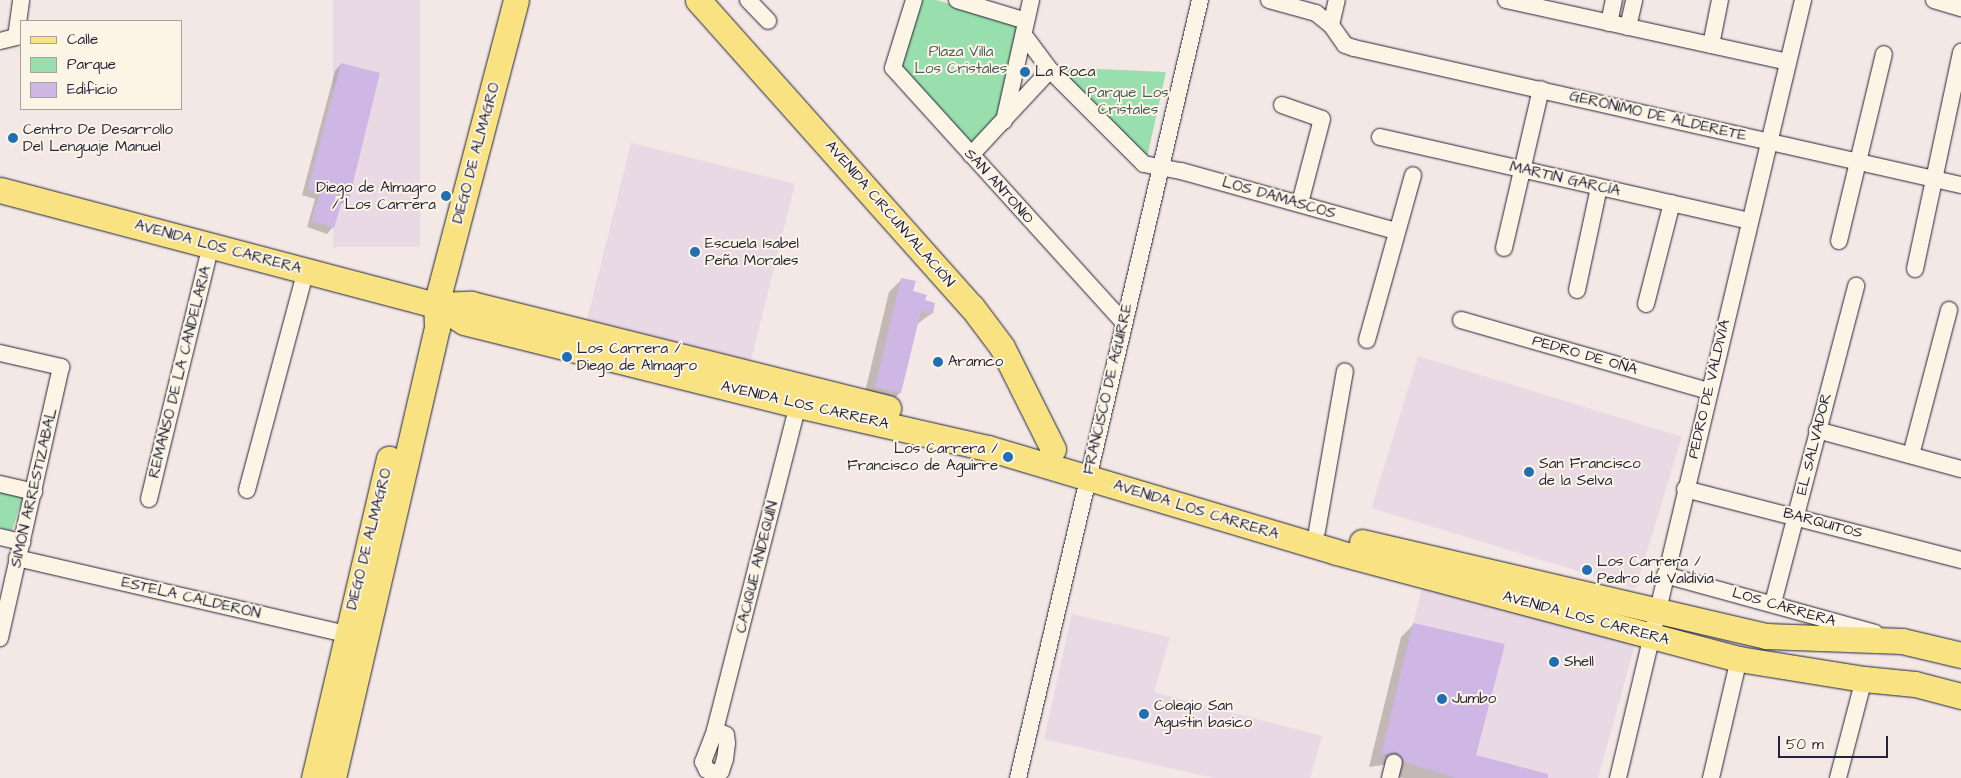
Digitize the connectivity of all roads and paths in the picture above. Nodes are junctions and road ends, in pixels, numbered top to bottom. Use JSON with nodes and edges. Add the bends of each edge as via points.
{"nodes":[{"id":1,"x":21,"y":0,"type":"edge"},
{"id":2,"x":516,"y":0,"type":"edge"},
{"id":3,"x":698,"y":0,"type":"edge"},
{"id":4,"x":748,"y":0,"type":"edge"},
{"id":5,"x":914,"y":0,"type":"edge"},
{"id":6,"x":957,"y":0,"type":"edge"},
{"id":7,"x":1031,"y":0,"type":"edge"},
{"id":8,"x":1200,"y":0,"type":"edge"},
{"id":9,"x":1269,"y":0,"type":"edge"},
{"id":10,"x":1338,"y":0,"type":"edge"},
{"id":11,"x":1506,"y":0,"type":"edge"},
{"id":12,"x":1614,"y":0,"type":"edge"},
{"id":13,"x":1634,"y":0,"type":"edge"},
{"id":14,"x":1720,"y":0,"type":"edge"},
{"id":15,"x":1803,"y":0,"type":"edge"},
{"id":16,"x":1934,"y":0,"type":"edge"},
{"id":17,"x":1532,"y":3,"type":"edge"},
{"id":18,"x":1961,"y":8,"type":"edge"},
{"id":19,"x":768,"y":21,"type":"dead end"},
{"id":20,"x":1609,"y":23,"type":"junction"},
{"id":21,"x":1331,"y":25,"type":"junction"},
{"id":22,"x":1025,"y":28,"type":"junction"},
{"id":23,"x":1628,"y":28,"type":"junction"},
{"id":24,"x":0,"y":41,"type":"edge"},
{"id":25,"x":1711,"y":45,"type":"junction"},
{"id":26,"x":1961,"y":52,"type":"edge"},
{"id":27,"x":1884,"y":54,"type":"dead end"},
{"id":28,"x":1787,"y":62,"type":"junction"},
{"id":29,"x":1050,"y":70,"type":"junction"},
{"id":30,"x":1541,"y":89,"type":"junction"},
{"id":31,"x":1282,"y":105,"type":"dead end"},
{"id":32,"x":1954,"y":119,"type":"edge"},
{"id":33,"x":1004,"y":121,"type":"junction"},
{"id":34,"x":1380,"y":137,"type":"dead end"},
{"id":35,"x":1768,"y":141,"type":"junction"},
{"id":36,"x":971,"y":155,"type":"junction"},
{"id":37,"x":1858,"y":162,"type":"junction"},
{"id":38,"x":1161,"y":169,"type":"junction"},
{"id":39,"x":1523,"y":169,"type":"junction"},
{"id":40,"x":1413,"y":175,"type":"dead end"},
{"id":41,"x":1934,"y":180,"type":"junction"},
{"id":42,"x":1961,"y":185,"type":"edge"},
{"id":43,"x":1599,"y":187,"type":"junction"},
{"id":44,"x":0,"y":190,"type":"edge"},
{"id":45,"x":1300,"y":203,"type":"junction"},
{"id":46,"x":1672,"y":203,"type":"junction"},
{"id":47,"x":1749,"y":221,"type":"junction"},
{"id":48,"x":1396,"y":231,"type":"junction"},
{"id":49,"x":1840,"y":241,"type":"dead end"},
{"id":50,"x":211,"y":244,"type":"junction"},
{"id":51,"x":1504,"y":248,"type":"dead end"},
{"id":52,"x":1915,"y":269,"type":"dead end"},
{"id":53,"x":306,"y":270,"type":"junction"},
{"id":54,"x":1856,"y":286,"type":"dead end"},
{"id":55,"x":1577,"y":290,"type":"dead end"},
{"id":56,"x":1646,"y":304,"type":"dead end"},
{"id":57,"x":436,"y":306,"type":"junction"},
{"id":58,"x":1949,"y":310,"type":"dead end"},
{"id":59,"x":1461,"y":320,"type":"dead end"},
{"id":60,"x":1123,"y":322,"type":"junction"},
{"id":61,"x":1367,"y":340,"type":"dead end"},
{"id":62,"x":0,"y":353,"type":"edge"},
{"id":63,"x":1345,"y":371,"type":"dead end"},
{"id":64,"x":1709,"y":391,"type":"junction"},
{"id":65,"x":798,"y":405,"type":"junction"},
{"id":66,"x":1817,"y":430,"type":"junction"},
{"id":67,"x":1053,"y":449,"type":"junction"},
{"id":68,"x":1911,"y":456,"type":"junction"},
{"id":69,"x":1961,"y":469,"type":"edge"},
{"id":70,"x":1090,"y":470,"type":"junction"},
{"id":71,"x":0,"y":484,"type":"edge"},
{"id":72,"x":1685,"y":489,"type":"junction"},
{"id":73,"x":247,"y":490,"type":"dead end"},
{"id":74,"x":34,"y":492,"type":"junction"},
{"id":75,"x":148,"y":499,"type":"dead end"},
{"id":76,"x":1796,"y":516,"type":"junction"},
{"id":77,"x":1317,"y":531,"type":"junction"},
{"id":78,"x":0,"y":537,"type":"edge"},
{"id":79,"x":22,"y":542,"type":"junction"},
{"id":80,"x":17,"y":558,"type":"junction"},
{"id":81,"x":1961,"y":560,"type":"edge"},
{"id":82,"x":1664,"y":575,"type":"junction"},
{"id":83,"x":1773,"y":603,"type":"junction"},
{"id":84,"x":1656,"y":610,"type":"junction"},
{"id":85,"x":356,"y":636,"type":"junction"},
{"id":86,"x":1650,"y":636,"type":"junction"},
{"id":87,"x":0,"y":638,"type":"edge"},
{"id":88,"x":1902,"y":641,"type":"junction"},
{"id":89,"x":1961,"y":655,"type":"edge"},
{"id":90,"x":1739,"y":659,"type":"junction"},
{"id":91,"x":1864,"y":679,"type":"junction"},
{"id":92,"x":1961,"y":696,"type":"edge"},
{"id":93,"x":715,"y":730,"type":"dead end"},
{"id":94,"x":314,"y":778,"type":"edge"},
{"id":95,"x":332,"y":778,"type":"edge"},
{"id":96,"x":1018,"y":778,"type":"edge"},
{"id":97,"x":1618,"y":778,"type":"edge"},
{"id":98,"x":1711,"y":778,"type":"edge"},
{"id":99,"x":1838,"y":778,"type":"edge"}],
"edges":[{"from":1,"to":24,"type":"street","via":[[16,37]]},
{"from":2,"to":57,"type":"main road","name":"DIEGO DE ALMAGRO"},
{"from":3,"to":67,"type":"main road","name":"AVENIDA CIRCUNVALACIÓN","via":[[972,307],[1002,347]]},
{"from":4,"to":19,"type":"street"},
{"from":5,"to":36,"type":"street","name":"SAN ANTONIO","via":[[894,68]]},
{"from":6,"to":22,"type":"street"},
{"from":7,"to":22,"type":"street"},
{"from":8,"to":38,"type":"street","name":"FRANCISCO DE AGUIRRE"},
{"from":9,"to":21,"type":"street","via":[[1316,13]]},
{"from":10,"to":21,"type":"street"},
{"from":11,"to":17,"type":"street"},
{"from":12,"to":20,"type":"street"},
{"from":13,"to":23,"type":"street"},
{"from":14,"to":25,"type":"street"},
{"from":15,"to":28,"type":"street","name":"PEDRO DE VALDIVIA"},
{"from":16,"to":18,"type":"street"},
{"from":17,"to":20,"type":"street"},
{"from":20,"to":23,"type":"street"},
{"from":21,"to":30,"type":"street","name":"GERÓNIMO DE ALDERETE","via":[[1345,45],[1354,48]]},
{"from":22,"to":29,"type":"street","name":"LOS DAMASCOS"},
{"from":22,"to":33,"type":"street"},
{"from":23,"to":25,"type":"street"},
{"from":25,"to":28,"type":"street"},
{"from":26,"to":32,"type":"street"},
{"from":27,"to":37,"type":"street"},
{"from":28,"to":35,"type":"street","name":"PEDRO DE VALDIVIA"},
{"from":29,"to":33,"type":"street"},
{"from":29,"to":38,"type":"street","name":"LOS DAMASCOS","via":[[1144,164]]},
{"from":30,"to":35,"type":"street","name":"GERÓNIMO DE ALDERETE"},
{"from":30,"to":39,"type":"street"},
{"from":31,"to":45,"type":"street","via":[[1322,119]]},
{"from":32,"to":41,"type":"street"},
{"from":33,"to":36,"type":"street"},
{"from":34,"to":39,"type":"street","name":"MARTIN GARCÍA"},
{"from":35,"to":37,"type":"street","name":"GERÓNIMO DE ALDERETE"},
{"from":35,"to":47,"type":"street","name":"PEDRO DE VALDIVIA"},
{"from":36,"to":60,"type":"street","name":"SAN ANTONIO"},
{"from":37,"to":41,"type":"street","name":"GERÓNIMO DE ALDERETE"},
{"from":37,"to":49,"type":"street"},
{"from":38,"to":45,"type":"street","name":"LOS DAMASCOS","via":[[1181,171]]},
{"from":38,"to":60,"type":"street","name":"FRANCISCO DE AGUIRRE"},
{"from":39,"to":43,"type":"street","name":"MARTIN GARCÍA"},
{"from":39,"to":51,"type":"street"},
{"from":40,"to":48,"type":"street"},
{"from":41,"to":42,"type":"street","name":"GERÓNIMO DE ALDERETE"},
{"from":41,"to":52,"type":"street"},
{"from":43,"to":46,"type":"street","name":"MARTIN GARCÍA"},
{"from":43,"to":55,"type":"street"},
{"from":44,"to":50,"type":"main road","name":"AVENIDA LOS CARRERA"},
{"from":45,"to":48,"type":"street","name":"LOS DAMASCOS"},
{"from":46,"to":47,"type":"street","name":"MARTIN GARCÍA"},
{"from":46,"to":56,"type":"street"},
{"from":47,"to":64,"type":"street","name":"PEDRO DE VALDIVIA"},
{"from":48,"to":61,"type":"street"},
{"from":50,"to":53,"type":"main road","name":"AVENIDA LOS CARRERA"},
{"from":50,"to":75,"type":"street","name":"REMANSO DE LA CANDELARIA"},
{"from":53,"to":57,"type":"main road","name":"AVENIDA LOS CARRERA"},
{"from":53,"to":73,"type":"street"},
{"from":54,"to":66,"type":"street","name":"EL SALVADOR"},
{"from":57,"to":65,"type":"main road","name":"AVENIDA LOS CARRERA","via":[[464,322]]},
{"from":57,"to":67,"type":"main road","name":"AVENIDA LOS CARRERA","via":[[471,304]]},
{"from":57,"to":85,"type":"main road","name":"DIEGO DE ALMAGRO","via":[[422,324]]},
{"from":58,"to":68,"type":"street"},
{"from":59,"to":64,"type":"street","name":"PEDRO DE OÑA"},
{"from":60,"to":70,"type":"street","name":"FRANCISCO DE AGUIRRE"},
{"from":62,"to":74,"type":"street","name":"SIMÓN ARRESTIZABAL","via":[[61,367]]},
{"from":63,"to":77,"type":"street"},
{"from":64,"to":72,"type":"street","name":"PEDRO DE VALDIVIA"},
{"from":65,"to":70,"type":"main road","name":"AVENIDA LOS CARRERA"},
{"from":65,"to":93,"type":"street","name":"CACIQUE ANDEQUÍN"},
{"from":66,"to":68,"type":"street"},
{"from":66,"to":76,"type":"street","name":"EL SALVADOR"},
{"from":67,"to":70,"type":"main road","name":"AVENIDA LOS CARRERA"},
{"from":68,"to":69,"type":"street"},
{"from":70,"to":77,"type":"main road","name":"AVENIDA LOS CARRERA"},
{"from":70,"to":86,"type":"main road","name":"AVENIDA LOS CARRERA","via":[[1336,552]]},
{"from":70,"to":96,"type":"street","name":"FRANCISCO DE AGUIRRE"},
{"from":71,"to":74,"type":"street"},
{"from":72,"to":76,"type":"street","name":"BARQUITOS"},
{"from":72,"to":82,"type":"street","name":"PEDRO DE VALDIVIA"},
{"from":74,"to":79,"type":"street","name":"SIMÓN ARRESTIZABAL"},
{"from":76,"to":81,"type":"street","name":"BARQUITOS"},
{"from":76,"to":83,"type":"street","name":"EL SALVADOR"},
{"from":77,"to":84,"type":"main road","name":"AVENIDA LOS CARRERA"},
{"from":78,"to":79,"type":"street"},
{"from":79,"to":80,"type":"street","name":"SIMÓN ARRESTIZABAL"},
{"from":80,"to":85,"type":"street","name":"ESTELA CALDERÓN"},
{"from":80,"to":87,"type":"street","name":"SIMÓN ARRESTIZABAL"},
{"from":82,"to":83,"type":"street","name":"LOS CARRERA"},
{"from":82,"to":84,"type":"street","name":"PEDRO DE VALDIVIA"},
{"from":83,"to":88,"type":"street","name":"LOS CARRERA"},
{"from":84,"to":86,"type":"street","name":"PEDRO DE VALDIVIA"},
{"from":84,"to":88,"type":"main road","name":"AVENIDA LOS CARRERA","via":[[1766,636]]},
{"from":85,"to":94,"type":"main road","name":"DIEGO DE ALMAGRO"},
{"from":85,"to":95,"type":"main road","name":"DIEGO DE ALMAGRO"},
{"from":86,"to":90,"type":"main road","name":"AVENIDA LOS CARRERA"},
{"from":86,"to":97,"type":"street","name":"PEDRO DE VALDIVIA"},
{"from":88,"to":89,"type":"main road","name":"AVENIDA LOS CARRERA"},
{"from":90,"to":91,"type":"main road","name":"AVENIDA LOS CARRERA"},
{"from":90,"to":98,"type":"street"},
{"from":91,"to":92,"type":"main road","name":"AVENIDA LOS CARRERA","via":[[1915,684]]},
{"from":91,"to":99,"type":"street"}]}
